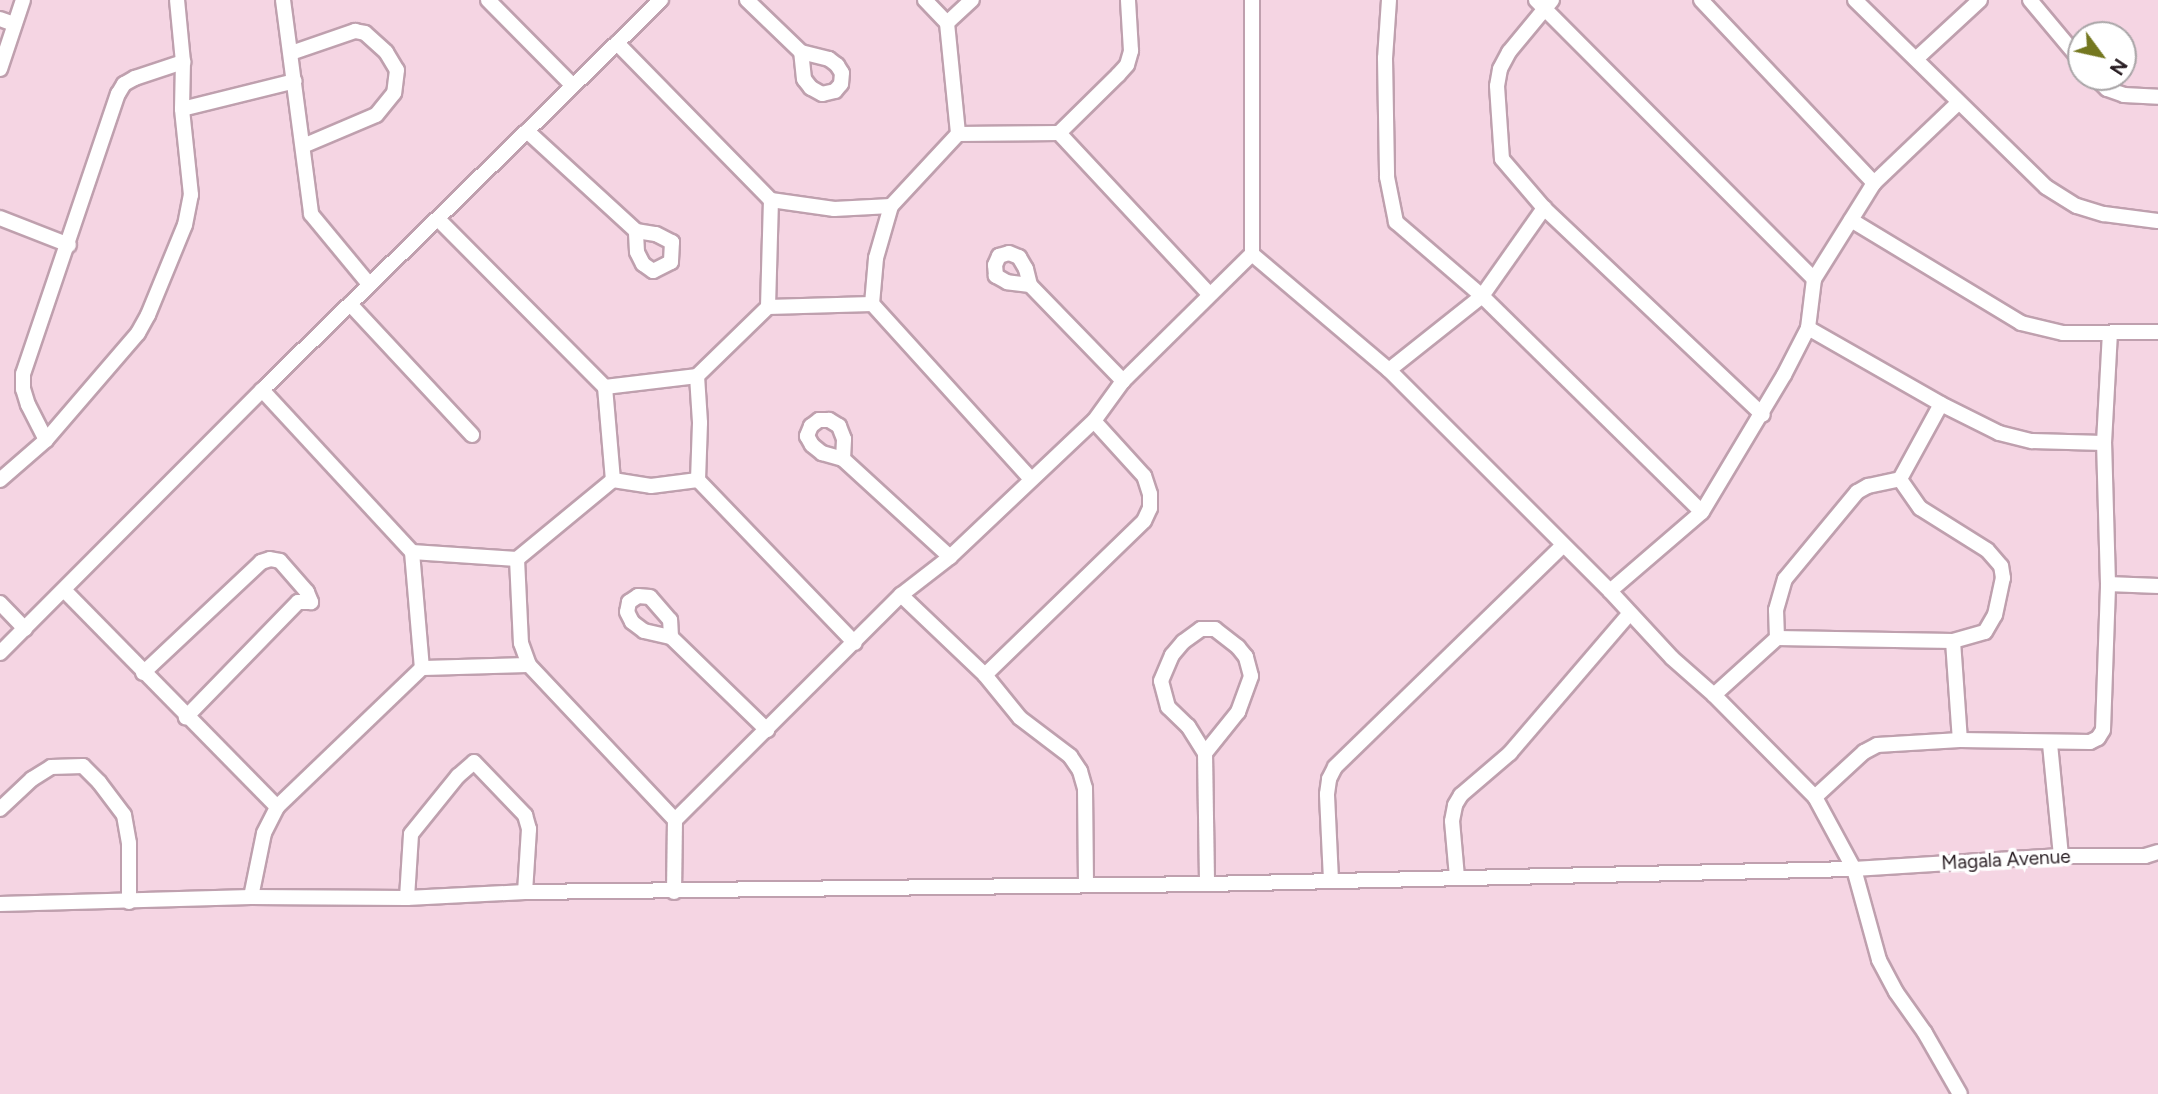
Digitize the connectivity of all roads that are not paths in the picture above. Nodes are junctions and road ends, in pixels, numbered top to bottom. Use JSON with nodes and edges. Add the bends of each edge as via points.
{"nodes":[{"id":1,"x":23,"y":0,"type":"edge"},
{"id":2,"x":177,"y":0,"type":"edge"},
{"id":3,"x":283,"y":0,"type":"edge"},
{"id":4,"x":488,"y":0,"type":"edge"},
{"id":5,"x":661,"y":0,"type":"edge"},
{"id":6,"x":747,"y":0,"type":"edge"},
{"id":7,"x":925,"y":0,"type":"edge"},
{"id":8,"x":972,"y":0,"type":"edge"},
{"id":9,"x":1128,"y":0,"type":"edge"},
{"id":10,"x":1252,"y":0,"type":"edge"},
{"id":11,"x":1389,"y":0,"type":"edge"},
{"id":12,"x":1700,"y":0,"type":"edge"},
{"id":13,"x":1855,"y":0,"type":"edge"},
{"id":14,"x":1980,"y":0,"type":"edge"},
{"id":15,"x":2030,"y":0,"type":"edge"},
{"id":16,"x":1544,"y":3,"type":"edge"},
{"id":17,"x":7,"y":21,"type":"edge"},
{"id":18,"x":947,"y":23,"type":"junction"},
{"id":19,"x":617,"y":43,"type":"junction"},
{"id":20,"x":2067,"y":44,"type":"edge"},
{"id":21,"x":801,"y":52,"type":"dead end"},
{"id":22,"x":291,"y":53,"type":"junction"},
{"id":23,"x":1916,"y":60,"type":"junction"},
{"id":24,"x":183,"y":62,"type":"junction"},
{"id":25,"x":0,"y":69,"type":"edge"},
{"id":26,"x":295,"y":81,"type":"junction"},
{"id":27,"x":572,"y":85,"type":"junction"},
{"id":28,"x":2113,"y":91,"type":"edge"},
{"id":29,"x":2158,"y":97,"type":"edge"},
{"id":30,"x":1958,"y":103,"type":"junction"},
{"id":31,"x":182,"y":109,"type":"junction"},
{"id":32,"x":527,"y":131,"type":"junction"},
{"id":33,"x":958,"y":134,"type":"junction"},
{"id":34,"x":1059,"y":134,"type":"junction"},
{"id":35,"x":303,"y":146,"type":"junction"},
{"id":36,"x":1874,"y":183,"type":"junction"},
{"id":37,"x":771,"y":200,"type":"junction"},
{"id":38,"x":891,"y":206,"type":"junction"},
{"id":39,"x":1545,"y":208,"type":"junction"},
{"id":40,"x":0,"y":218,"type":"edge"},
{"id":41,"x":439,"y":220,"type":"junction"},
{"id":42,"x":1850,"y":220,"type":"junction"},
{"id":43,"x":2158,"y":221,"type":"edge"},
{"id":44,"x":636,"y":232,"type":"dead end"},
{"id":45,"x":69,"y":245,"type":"junction"},
{"id":46,"x":1252,"y":254,"type":"junction"},
{"id":47,"x":1814,"y":279,"type":"junction"},
{"id":48,"x":369,"y":284,"type":"junction"},
{"id":49,"x":1030,"y":285,"type":"dead end"},
{"id":50,"x":1209,"y":294,"type":"junction"},
{"id":51,"x":1482,"y":296,"type":"junction"},
{"id":52,"x":349,"y":304,"type":"junction"},
{"id":53,"x":872,"y":304,"type":"junction"},
{"id":54,"x":768,"y":307,"type":"junction"},
{"id":55,"x":1808,"y":328,"type":"junction"},
{"id":56,"x":2158,"y":332,"type":"edge"},
{"id":57,"x":2110,"y":333,"type":"junction"},
{"id":58,"x":1389,"y":370,"type":"junction"},
{"id":59,"x":696,"y":376,"type":"junction"},
{"id":60,"x":1123,"y":381,"type":"junction"},
{"id":61,"x":606,"y":387,"type":"junction"},
{"id":62,"x":262,"y":390,"type":"junction"},
{"id":63,"x":1941,"y":404,"type":"junction"},
{"id":64,"x":1763,"y":415,"type":"junction"},
{"id":65,"x":1094,"y":421,"type":"junction"},
{"id":66,"x":472,"y":435,"type":"dead end"},
{"id":67,"x":46,"y":440,"type":"junction"},
{"id":68,"x":2104,"y":443,"type":"junction"},
{"id":69,"x":844,"y":459,"type":"dead end"},
{"id":70,"x":1030,"y":478,"type":"junction"},
{"id":71,"x":1900,"y":479,"type":"junction"},
{"id":72,"x":0,"y":480,"type":"edge"},
{"id":73,"x":613,"y":480,"type":"junction"},
{"id":74,"x":698,"y":480,"type":"junction"},
{"id":75,"x":1702,"y":513,"type":"junction"},
{"id":76,"x":1562,"y":546,"type":"junction"},
{"id":77,"x":412,"y":552,"type":"junction"},
{"id":78,"x":950,"y":557,"type":"junction"},
{"id":79,"x":517,"y":559,"type":"junction"},
{"id":80,"x":2108,"y":584,"type":"junction"},
{"id":81,"x":2158,"y":586,"type":"edge"},
{"id":82,"x":64,"y":590,"type":"junction"},
{"id":83,"x":1610,"y":591,"type":"junction"},
{"id":84,"x":901,"y":595,"type":"junction"},
{"id":85,"x":0,"y":603,"type":"edge"},
{"id":86,"x":1630,"y":613,"type":"junction"},
{"id":87,"x":25,"y":629,"type":"junction"},
{"id":88,"x":671,"y":637,"type":"dead end"},
{"id":89,"x":1777,"y":638,"type":"junction"},
{"id":90,"x":1953,"y":642,"type":"junction"},
{"id":91,"x":855,"y":643,"type":"junction"},
{"id":92,"x":0,"y":653,"type":"edge"},
{"id":93,"x":529,"y":665,"type":"junction"},
{"id":94,"x":422,"y":668,"type":"junction"},
{"id":95,"x":143,"y":673,"type":"junction"},
{"id":96,"x":985,"y":675,"type":"junction"},
{"id":97,"x":1714,"y":695,"type":"junction"},
{"id":98,"x":186,"y":717,"type":"junction"},
{"id":99,"x":767,"y":730,"type":"junction"},
{"id":100,"x":1960,"y":740,"type":"junction"},
{"id":101,"x":2050,"y":744,"type":"junction"},
{"id":102,"x":1205,"y":753,"type":"junction"},
{"id":103,"x":1815,"y":797,"type":"junction"},
{"id":104,"x":277,"y":807,"type":"junction"},
{"id":105,"x":0,"y":809,"type":"edge"},
{"id":106,"x":676,"y":820,"type":"junction"},
{"id":107,"x":2158,"y":852,"type":"edge"},
{"id":108,"x":2061,"y":856,"type":"junction"},
{"id":109,"x":1854,"y":869,"type":"junction"},
{"id":110,"x":1457,"y":877,"type":"junction"},
{"id":111,"x":1331,"y":880,"type":"junction"},
{"id":112,"x":1207,"y":884,"type":"junction"},
{"id":113,"x":1086,"y":885,"type":"junction"},
{"id":114,"x":525,"y":892,"type":"junction"},
{"id":115,"x":674,"y":892,"type":"junction"},
{"id":116,"x":251,"y":897,"type":"junction"},
{"id":117,"x":407,"y":898,"type":"junction"},
{"id":118,"x":128,"y":902,"type":"junction"},
{"id":119,"x":0,"y":904,"type":"edge"},
{"id":120,"x":1960,"y":1094,"type":"edge"}],
"edges":[{"from":1,"to":17,"type":"street"},
{"from":2,"to":24,"type":"street"},
{"from":3,"to":22,"type":"street"},
{"from":4,"to":27,"type":"street"},
{"from":5,"to":19,"type":"street"},
{"from":6,"to":21,"type":"street"},
{"from":7,"to":18,"type":"street"},
{"from":8,"to":18,"type":"street"},
{"from":9,"to":34,"type":"street","via":[[1131,51],[1127,65]]},
{"from":10,"to":46,"type":"street"},
{"from":11,"to":51,"type":"street","via":[[1386,150],[1391,209],[1406,233]]},
{"from":12,"to":36,"type":"street"},
{"from":13,"to":23,"type":"street"},
{"from":14,"to":23,"type":"street"},
{"from":15,"to":20,"type":"street"},
{"from":16,"to":39,"type":"street","via":[[1509,52],[1497,86],[1502,159]]},
{"from":16,"to":47,"type":"street"},
{"from":17,"to":25,"type":"street"},
{"from":18,"to":33,"type":"street"},
{"from":19,"to":27,"type":"street"},
{"from":19,"to":37,"type":"street"},
{"from":22,"to":26,"type":"street"},
{"from":22,"to":35,"type":"street","via":[[355,32],[374,39],[397,70],[394,93],[376,115]]},
{"from":23,"to":30,"type":"street"},
{"from":24,"to":31,"type":"street"},
{"from":24,"to":45,"type":"street","via":[[124,84]]},
{"from":26,"to":31,"type":"street"},
{"from":26,"to":35,"type":"street"},
{"from":27,"to":32,"type":"street"},
{"from":28,"to":29,"type":"street"},
{"from":30,"to":36,"type":"street"},
{"from":30,"to":43,"type":"street","via":[[2046,187],[2077,206]]},
{"from":31,"to":67,"type":"street","via":[[189,211],[148,316]]},
{"from":32,"to":41,"type":"street"},
{"from":32,"to":44,"type":"street"},
{"from":33,"to":34,"type":"street"},
{"from":33,"to":38,"type":"street"},
{"from":34,"to":50,"type":"street"},
{"from":35,"to":48,"type":"street","via":[[311,214]]},
{"from":36,"to":42,"type":"street"},
{"from":37,"to":38,"type":"street","via":[[834,209]]},
{"from":37,"to":54,"type":"street"},
{"from":38,"to":53,"type":"street","via":[[876,258]]},
{"from":39,"to":51,"type":"street"},
{"from":39,"to":64,"type":"street"},
{"from":40,"to":45,"type":"street"},
{"from":41,"to":48,"type":"street"},
{"from":41,"to":61,"type":"street"},
{"from":42,"to":47,"type":"street"},
{"from":42,"to":57,"type":"street","via":[[2021,323],[2063,332]]},
{"from":45,"to":67,"type":"street","via":[[23,373],[28,405]]},
{"from":46,"to":50,"type":"street"},
{"from":46,"to":58,"type":"street"},
{"from":47,"to":55,"type":"street"},
{"from":48,"to":52,"type":"street"},
{"from":49,"to":60,"type":"street"},
{"from":50,"to":60,"type":"street"},
{"from":51,"to":58,"type":"street"},
{"from":51,"to":75,"type":"street"},
{"from":52,"to":62,"type":"street"},
{"from":52,"to":66,"type":"street"},
{"from":53,"to":54,"type":"street"},
{"from":53,"to":70,"type":"street"},
{"from":54,"to":59,"type":"street"},
{"from":55,"to":63,"type":"street"},
{"from":55,"to":64,"type":"street"},
{"from":56,"to":57,"type":"street"},
{"from":57,"to":68,"type":"street"},
{"from":58,"to":76,"type":"street"},
{"from":59,"to":61,"type":"street"},
{"from":59,"to":74,"type":"street"},
{"from":60,"to":65,"type":"street"},
{"from":61,"to":73,"type":"street"},
{"from":62,"to":77,"type":"street"},
{"from":62,"to":82,"type":"street"},
{"from":63,"to":68,"type":"street","via":[[2016,439]]},
{"from":63,"to":71,"type":"street"},
{"from":64,"to":75,"type":"street"},
{"from":65,"to":70,"type":"street"},
{"from":65,"to":96,"type":"street","via":[[1144,477],[1150,508],[1144,521]]},
{"from":67,"to":72,"type":"street"},
{"from":68,"to":80,"type":"street"},
{"from":69,"to":78,"type":"street"},
{"from":70,"to":78,"type":"street"},
{"from":71,"to":89,"type":"street","via":[[1857,492],[1785,579],[1777,602]]},
{"from":71,"to":90,"type":"street","via":[[1920,508],[1987,550],[2001,566],[2003,578],[1991,625],[1985,632]]},
{"from":73,"to":74,"type":"street","via":[[651,486]]},
{"from":73,"to":79,"type":"street"},
{"from":74,"to":91,"type":"street"},
{"from":75,"to":83,"type":"street"},
{"from":76,"to":83,"type":"street"},
{"from":76,"to":111,"type":"street","via":[[1335,767],[1327,794]]},
{"from":77,"to":79,"type":"street"},
{"from":77,"to":94,"type":"street"},
{"from":78,"to":84,"type":"street"},
{"from":79,"to":93,"type":"street","via":[[522,643]]},
{"from":80,"to":81,"type":"street"},
{"from":80,"to":101,"type":"street","via":[[2103,730],[2090,742]]},
{"from":82,"to":87,"type":"street"},
{"from":82,"to":95,"type":"street"},
{"from":83,"to":86,"type":"street"},
{"from":84,"to":91,"type":"street"},
{"from":84,"to":96,"type":"street"},
{"from":85,"to":87,"type":"street"},
{"from":86,"to":97,"type":"street"},
{"from":86,"to":110,"type":"street","via":[[1510,753],[1461,795],[1452,821]]},
{"from":87,"to":92,"type":"street"},
{"from":88,"to":99,"type":"street"},
{"from":89,"to":90,"type":"street"},
{"from":89,"to":97,"type":"street"},
{"from":90,"to":100,"type":"street"},
{"from":91,"to":99,"type":"street"},
{"from":93,"to":94,"type":"street"},
{"from":93,"to":106,"type":"street"},
{"from":94,"to":104,"type":"street"},
{"from":95,"to":98,"type":"street"},
{"from":95,"to":98,"type":"street","via":[[261,562],[280,561],[311,602],[298,602]]},
{"from":96,"to":113,"type":"street","via":[[1020,718],[1070,756],[1080,771],[1085,788]]},
{"from":97,"to":103,"type":"street"},
{"from":98,"to":104,"type":"street"},
{"from":99,"to":106,"type":"street"},
{"from":100,"to":101,"type":"street"},
{"from":100,"to":103,"type":"street","via":[[1877,745]]},
{"from":101,"to":108,"type":"street"},
{"from":102,"to":102,"type":"street","via":[[1238,712],[1251,676],[1246,657],[1215,629],[1201,629],[1183,642],[1160,681],[1168,707],[1188,726]]},
{"from":102,"to":112,"type":"street"},
{"from":103,"to":109,"type":"street"},
{"from":104,"to":116,"type":"street","via":[[264,833]]},
{"from":105,"to":118,"type":"street","via":[[51,767],[83,766],[124,815],[129,843]]},
{"from":106,"to":115,"type":"street"},
{"from":107,"to":108,"type":"street","name":"Magala Avenue"},
{"from":108,"to":109,"type":"street","name":"Magala Avenue"},
{"from":109,"to":110,"type":"street","name":"Magala Avenue"},
{"from":109,"to":120,"type":"street","via":[[1880,960]]},
{"from":110,"to":111,"type":"street","name":"Magala Avenue"},
{"from":111,"to":112,"type":"street","name":"Magala Avenue"},
{"from":112,"to":113,"type":"street","name":"Magala Avenue"},
{"from":113,"to":115,"type":"street","name":"Magala Avenue"},
{"from":114,"to":115,"type":"street","name":"Magala Avenue"},
{"from":114,"to":117,"type":"street","name":"Magala Avenue"},
{"from":114,"to":117,"type":"street","via":[[529,830],[525,815],[474,762],[411,834]]},
{"from":116,"to":117,"type":"street","name":"Magala Avenue"},
{"from":116,"to":118,"type":"street","name":"Magala Avenue"},
{"from":118,"to":119,"type":"street","name":"Magala Avenue"}]}
